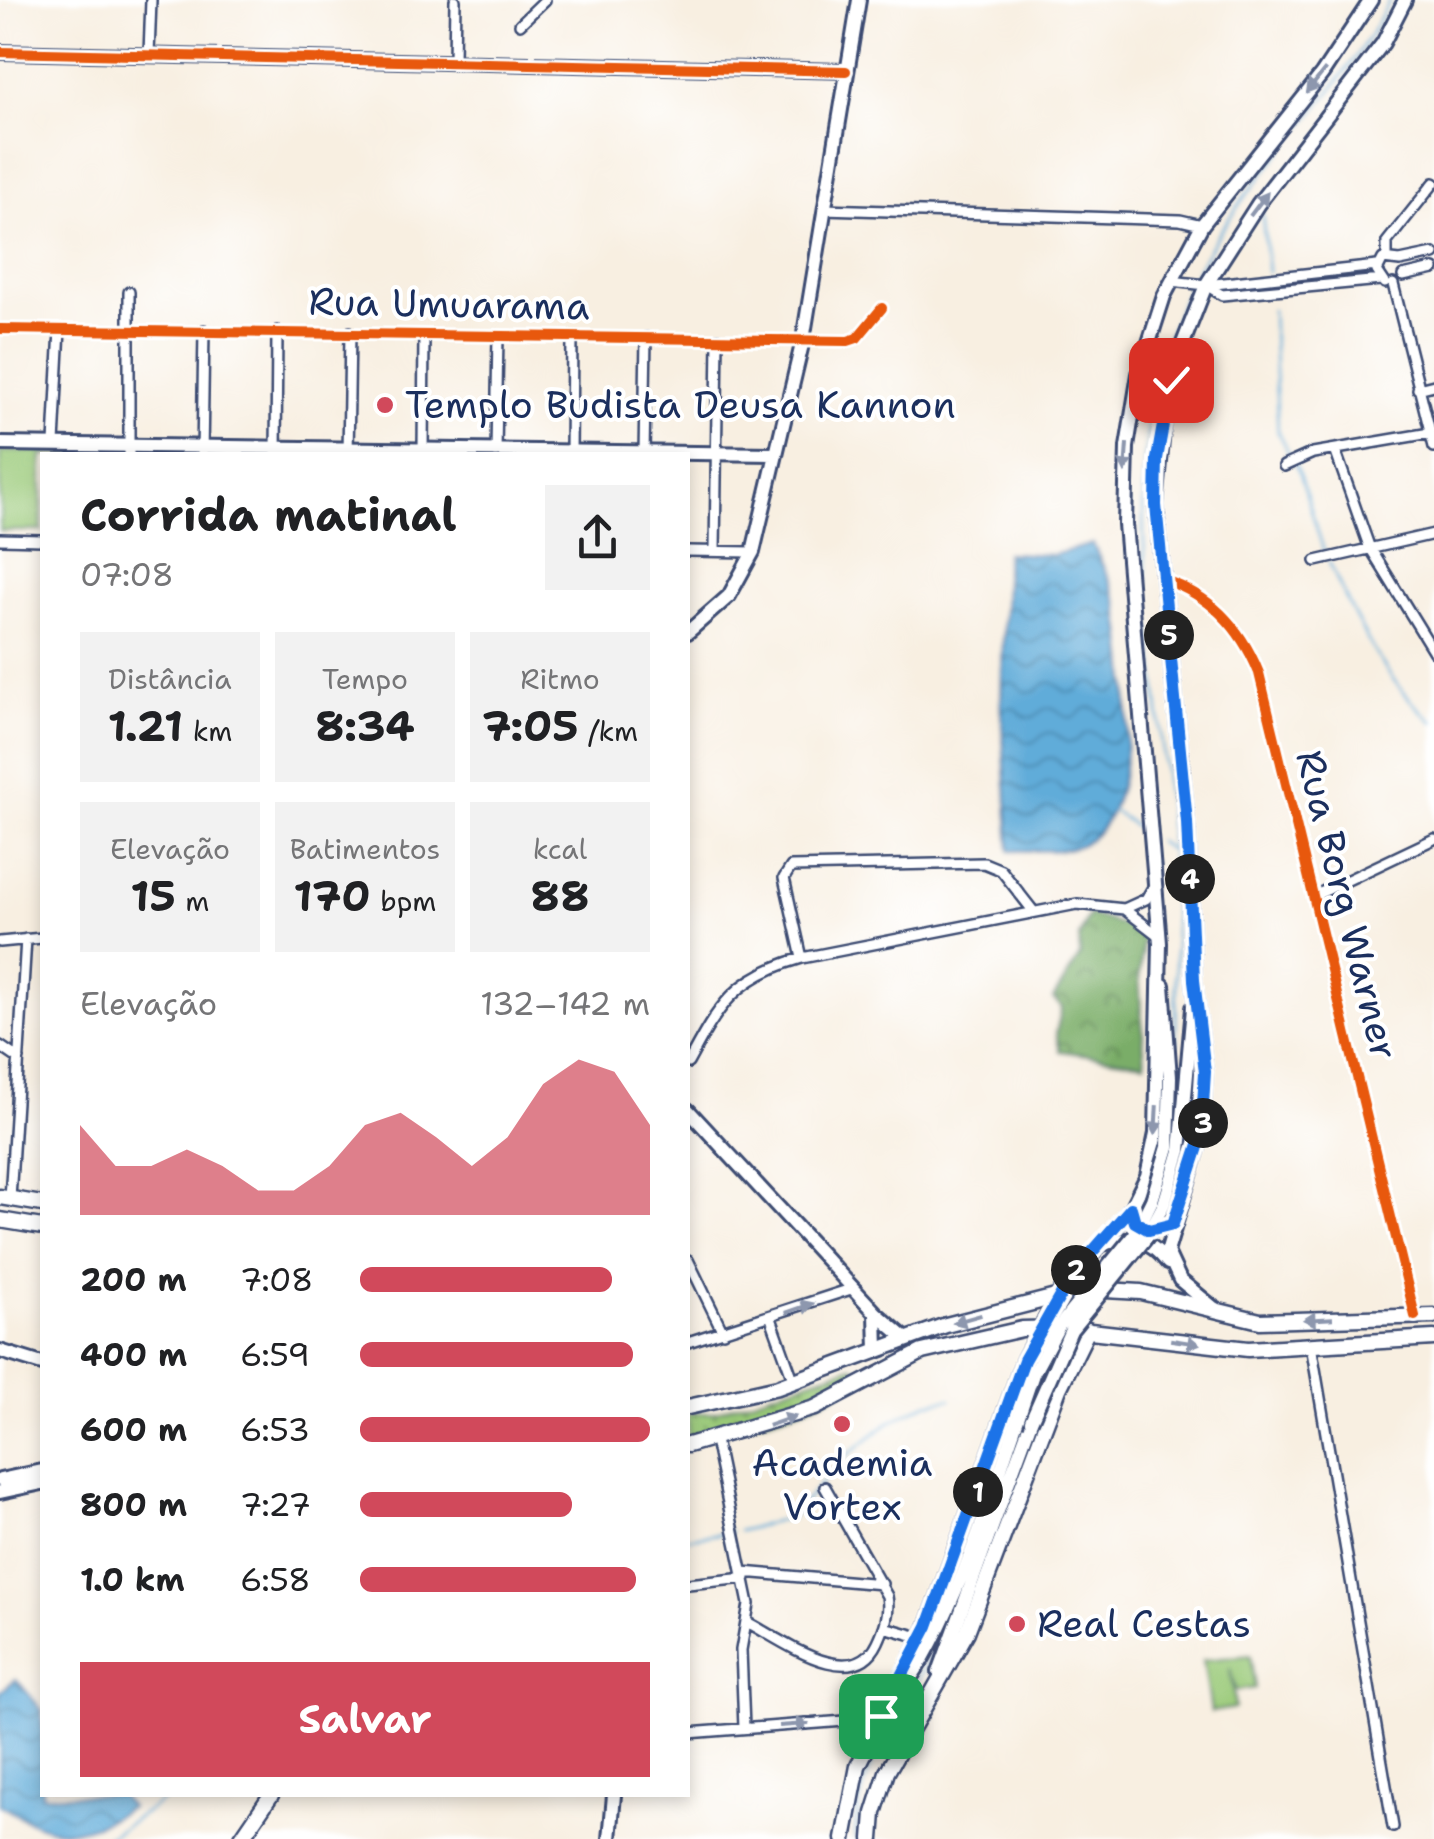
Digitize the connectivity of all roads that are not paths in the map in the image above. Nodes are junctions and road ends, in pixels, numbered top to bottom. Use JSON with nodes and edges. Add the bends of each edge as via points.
{"nodes":[{"id":1,"x":151,"y":0,"type":"edge"},
{"id":2,"x":455,"y":0,"type":"edge"},
{"id":3,"x":546,"y":0,"type":"edge"},
{"id":4,"x":859,"y":0,"type":"edge"},
{"id":5,"x":1371,"y":0,"type":"edge"},
{"id":6,"x":1405,"y":0,"type":"edge"},
{"id":7,"x":520,"y":24,"type":"dead end"},
{"id":8,"x":0,"y":52,"type":"edge"},
{"id":9,"x":149,"y":54,"type":"junction"},
{"id":10,"x":454,"y":60,"type":"junction"},
{"id":11,"x":846,"y":71,"type":"junction"},
{"id":12,"x":1434,"y":183,"type":"edge"},
{"id":13,"x":823,"y":209,"type":"junction"},
{"id":14,"x":1202,"y":225,"type":"junction"},
{"id":15,"x":1434,"y":254,"type":"edge"},
{"id":16,"x":1388,"y":257,"type":"junction"},
{"id":17,"x":1400,"y":261,"type":"junction"},
{"id":18,"x":1377,"y":266,"type":"junction"},
{"id":19,"x":1434,"y":269,"type":"edge"},
{"id":20,"x":1403,"y":276,"type":"junction"},
{"id":21,"x":1381,"y":280,"type":"junction"},
{"id":22,"x":1177,"y":282,"type":"junction"},
{"id":23,"x":1393,"y":284,"type":"junction"},
{"id":24,"x":1203,"y":285,"type":"junction"},
{"id":25,"x":130,"y":292,"type":"dead end"},
{"id":26,"x":882,"y":308,"type":"dead end"},
{"id":27,"x":130,"y":328,"type":"junction"},
{"id":28,"x":0,"y":329,"type":"edge"},
{"id":29,"x":60,"y":329,"type":"junction"},
{"id":30,"x":204,"y":330,"type":"junction"},
{"id":31,"x":278,"y":331,"type":"junction"},
{"id":32,"x":350,"y":332,"type":"junction"},
{"id":33,"x":424,"y":334,"type":"junction"},
{"id":34,"x":498,"y":335,"type":"junction"},
{"id":35,"x":572,"y":336,"type":"junction"},
{"id":36,"x":646,"y":337,"type":"junction"},
{"id":37,"x":718,"y":338,"type":"junction"},
{"id":38,"x":803,"y":340,"type":"junction"},
{"id":39,"x":1434,"y":385,"type":"edge"},
{"id":40,"x":1418,"y":389,"type":"junction"},
{"id":41,"x":1430,"y":433,"type":"junction"},
{"id":42,"x":54,"y":443,"type":"junction"},
{"id":43,"x":0,"y":444,"type":"edge"},
{"id":44,"x":1434,"y":447,"type":"edge"},
{"id":45,"x":129,"y":449,"type":"edge"},
{"id":46,"x":202,"y":450,"type":"edge"},
{"id":47,"x":276,"y":450,"type":"edge"},
{"id":48,"x":1335,"y":450,"type":"junction"},
{"id":49,"x":348,"y":451,"type":"edge"},
{"id":50,"x":423,"y":452,"type":"edge"},
{"id":51,"x":496,"y":452,"type":"edge"},
{"id":52,"x":570,"y":452,"type":"edge"},
{"id":53,"x":644,"y":452,"type":"edge"},
{"id":54,"x":690,"y":453,"type":"edge"},
{"id":55,"x":716,"y":453,"type":"junction"},
{"id":56,"x":776,"y":454,"type":"junction"},
{"id":57,"x":1290,"y":462,"type":"dead end"},
{"id":58,"x":1434,"y":534,"type":"edge"},
{"id":59,"x":0,"y":540,"type":"edge"},
{"id":60,"x":40,"y":540,"type":"edge"},
{"id":61,"x":1369,"y":546,"type":"junction"},
{"id":62,"x":690,"y":551,"type":"edge"},
{"id":63,"x":715,"y":551,"type":"junction"},
{"id":64,"x":753,"y":552,"type":"junction"},
{"id":65,"x":1318,"y":560,"type":"dead end"},
{"id":66,"x":1164,"y":580,"type":"junction"},
{"id":67,"x":1191,"y":591,"type":"junction"},
{"id":68,"x":1166,"y":600,"type":"junction"},
{"id":69,"x":690,"y":630,"type":"edge"},
{"id":70,"x":1434,"y":652,"type":"edge"},
{"id":71,"x":1434,"y":839,"type":"edge"},
{"id":72,"x":1155,"y":884,"type":"junction"},
{"id":73,"x":1314,"y":896,"type":"junction"},
{"id":74,"x":1124,"y":909,"type":"junction"},
{"id":75,"x":1034,"y":912,"type":"junction"},
{"id":76,"x":1159,"y":936,"type":"junction"},
{"id":77,"x":40,"y":938,"type":"edge"},
{"id":78,"x":26,"y":939,"type":"junction"},
{"id":79,"x":0,"y":942,"type":"edge"},
{"id":80,"x":1160,"y":953,"type":"junction"},
{"id":81,"x":802,"y":958,"type":"junction"},
{"id":82,"x":1194,"y":980,"type":"junction"},
{"id":83,"x":0,"y":1046,"type":"edge"},
{"id":84,"x":18,"y":1058,"type":"junction"},
{"id":85,"x":690,"y":1059,"type":"edge"},
{"id":86,"x":690,"y":1112,"type":"edge"},
{"id":87,"x":0,"y":1119,"type":"edge"},
{"id":88,"x":14,"y":1128,"type":"junction"},
{"id":89,"x":5,"y":1198,"type":"edge"},
{"id":90,"x":40,"y":1204,"type":"edge"},
{"id":91,"x":1131,"y":1208,"type":"junction"},
{"id":92,"x":0,"y":1220,"type":"edge"},
{"id":93,"x":1173,"y":1224,"type":"junction"},
{"id":94,"x":26,"y":1225,"type":"junction"},
{"id":95,"x":40,"y":1227,"type":"edge"},
{"id":96,"x":1101,"y":1244,"type":"junction"},
{"id":97,"x":690,"y":1264,"type":"edge"},
{"id":98,"x":1170,"y":1264,"type":"junction"},
{"id":99,"x":854,"y":1288,"type":"junction"},
{"id":100,"x":1060,"y":1292,"type":"junction"},
{"id":101,"x":1222,"y":1312,"type":"junction"},
{"id":102,"x":876,"y":1313,"type":"junction"},
{"id":103,"x":1415,"y":1316,"type":"junction"},
{"id":104,"x":1434,"y":1316,"type":"edge"},
{"id":105,"x":771,"y":1318,"type":"junction"},
{"id":106,"x":1042,"y":1327,"type":"junction"},
{"id":107,"x":1088,"y":1330,"type":"junction"},
{"id":108,"x":723,"y":1332,"type":"junction"},
{"id":109,"x":995,"y":1334,"type":"junction"},
{"id":110,"x":906,"y":1338,"type":"junction"},
{"id":111,"x":1434,"y":1338,"type":"edge"},
{"id":112,"x":690,"y":1341,"type":"edge"},
{"id":113,"x":1312,"y":1345,"type":"junction"},
{"id":114,"x":0,"y":1351,"type":"edge"},
{"id":115,"x":876,"y":1351,"type":"junction"},
{"id":116,"x":40,"y":1363,"type":"edge"},
{"id":117,"x":1022,"y":1366,"type":"junction"},
{"id":118,"x":794,"y":1382,"type":"junction"},
{"id":119,"x":1059,"y":1389,"type":"junction"},
{"id":120,"x":690,"y":1407,"type":"edge"},
{"id":121,"x":715,"y":1440,"type":"junction"},
{"id":122,"x":690,"y":1445,"type":"edge"},
{"id":123,"x":40,"y":1471,"type":"edge"},
{"id":124,"x":0,"y":1480,"type":"edge"},
{"id":125,"x":40,"y":1484,"type":"edge"},
{"id":126,"x":825,"y":1487,"type":"dead end"},
{"id":127,"x":0,"y":1492,"type":"edge"},
{"id":128,"x":744,"y":1575,"type":"junction"},
{"id":129,"x":690,"y":1584,"type":"edge"},
{"id":130,"x":882,"y":1584,"type":"junction"},
{"id":131,"x":747,"y":1622,"type":"junction"},
{"id":132,"x":884,"y":1628,"type":"junction"},
{"id":133,"x":923,"y":1638,"type":"junction"},
{"id":134,"x":890,"y":1702,"type":"junction"},
{"id":135,"x":926,"y":1704,"type":"junction"},
{"id":136,"x":744,"y":1728,"type":"junction"},
{"id":137,"x":875,"y":1728,"type":"junction"},
{"id":138,"x":690,"y":1733,"type":"edge"},
{"id":139,"x":270,"y":1797,"type":"edge"},
{"id":140,"x":614,"y":1797,"type":"edge"},
{"id":141,"x":1394,"y":1826,"type":"dead end"},
{"id":142,"x":242,"y":1839,"type":"edge"},
{"id":143,"x":610,"y":1839,"type":"edge"},
{"id":144,"x":844,"y":1839,"type":"edge"},
{"id":145,"x":872,"y":1839,"type":"edge"}],
"edges":[{"from":1,"to":9,"type":"street"},
{"from":2,"to":10,"type":"street"},
{"from":3,"to":7,"type":"street"},
{"from":4,"to":11,"type":"main road"},
{"from":5,"to":14,"type":"main road","one_way":true,"via":[[1322,74]]},
{"from":24,"to":6,"type":"main road","one_way":true,"via":[[1383,43]]},
{"from":8,"to":9,"type":"main road"},
{"from":9,"to":10,"type":"main road"},
{"from":10,"to":11,"type":"main road"},
{"from":11,"to":13,"type":"main road"},
{"from":12,"to":16,"type":"street","via":[[1387,242]]},
{"from":13,"to":14,"type":"street"},
{"from":13,"to":38,"type":"main road"},
{"from":14,"to":22,"type":"main road"},
{"from":15,"to":17,"type":"street"},
{"from":16,"to":17,"type":"street"},
{"from":16,"to":18,"type":"street"},
{"from":17,"to":20,"type":"street"},
{"from":18,"to":21,"type":"street"},
{"from":18,"to":24,"type":"street"},
{"from":19,"to":20,"type":"street"},
{"from":20,"to":23,"type":"street"},
{"from":21,"to":23,"type":"street"},
{"from":21,"to":24,"type":"street","via":[[1222,295]]},
{"from":22,"to":24,"type":"street"},
{"from":22,"to":72,"type":"main road","one_way":true,"via":[[1144,356],[1125,468]]},
{"from":23,"to":40,"type":"street"},
{"from":24,"to":66,"type":"main road","via":[[1178,356],[1160,440],[1156,505]]},
{"from":25,"to":27,"type":"street"},
{"from":26,"to":38,"type":"street","name":"Rua Umuarama","via":[[853,340]]},
{"from":27,"to":29,"type":"street","name":"Rua Umuarama"},
{"from":27,"to":30,"type":"street","name":"Rua Umuarama"},
{"from":27,"to":45,"type":"street"},
{"from":28,"to":29,"type":"street","name":"Rua Umuarama"},
{"from":29,"to":42,"type":"street"},
{"from":30,"to":31,"type":"street","name":"Rua Umuarama"},
{"from":30,"to":46,"type":"street"},
{"from":31,"to":32,"type":"street","name":"Rua Umuarama"},
{"from":31,"to":47,"type":"street"},
{"from":32,"to":33,"type":"street","name":"Rua Umuarama"},
{"from":32,"to":49,"type":"street"},
{"from":33,"to":34,"type":"street","name":"Rua Umuarama"},
{"from":33,"to":50,"type":"street"},
{"from":34,"to":35,"type":"street","name":"Rua Umuarama"},
{"from":34,"to":51,"type":"street"},
{"from":35,"to":36,"type":"street","name":"Rua Umuarama"},
{"from":35,"to":52,"type":"street"},
{"from":36,"to":37,"type":"street","name":"Rua Umuarama"},
{"from":36,"to":53,"type":"street"},
{"from":37,"to":38,"type":"street","name":"Rua Umuarama"},
{"from":37,"to":55,"type":"street"},
{"from":38,"to":56,"type":"main road"},
{"from":39,"to":40,"type":"street"},
{"from":40,"to":41,"type":"street"},
{"from":41,"to":44,"type":"street"},
{"from":41,"to":48,"type":"street"},
{"from":42,"to":43,"type":"main road"},
{"from":42,"to":45,"type":"main road"},
{"from":45,"to":46,"type":"main road"},
{"from":46,"to":47,"type":"main road"},
{"from":47,"to":49,"type":"main road"},
{"from":48,"to":57,"type":"street"},
{"from":48,"to":61,"type":"street"},
{"from":49,"to":50,"type":"main road"},
{"from":50,"to":51,"type":"main road"},
{"from":54,"to":55,"type":"main road"},
{"from":55,"to":56,"type":"main road"},
{"from":55,"to":63,"type":"street"},
{"from":56,"to":64,"type":"main road"},
{"from":58,"to":61,"type":"street"},
{"from":59,"to":60,"type":"street"},
{"from":61,"to":65,"type":"street"},
{"from":61,"to":70,"type":"street"},
{"from":62,"to":63,"type":"street"},
{"from":63,"to":64,"type":"street"},
{"from":64,"to":69,"type":"main road","via":[[729,596]]},
{"from":66,"to":67,"type":"street","name":"Rua Borg Warner"},
{"from":66,"to":68,"type":"main road"},
{"from":67,"to":68,"type":"street"},
{"from":67,"to":73,"type":"street","name":"Rua Borg Warner","via":[[1228,620],[1259,673]]},
{"from":68,"to":82,"type":"main road"},
{"from":71,"to":73,"type":"street"},
{"from":72,"to":74,"type":"street","via":[[1146,898]]},
{"from":72,"to":76,"type":"main road"},
{"from":73,"to":103,"type":"street","name":"Rua Borg Warner"},
{"from":74,"to":75,"type":"street","via":[[1084,904]]},
{"from":74,"to":76,"type":"street"},
{"from":75,"to":81,"type":"street"},
{"from":75,"to":81,"type":"street","via":[[1001,870],[984,863],[790,867],[784,878]]},
{"from":76,"to":80,"type":"main road"},
{"from":77,"to":78,"type":"street"},
{"from":78,"to":79,"type":"street"},
{"from":78,"to":84,"type":"street"},
{"from":80,"to":91,"type":"main road","one_way":true,"via":[[1154,1149]]},
{"from":80,"to":134,"type":"main road","bridge":true,"via":[[1170,1132],[1152,1200],[1128,1244],[1066,1315],[1038,1362],[947,1604],[919,1666]]},
{"from":81,"to":85,"type":"street","via":[[731,992]]},
{"from":82,"to":93,"type":"main road","via":[[1204,1038],[1204,1118]]},
{"from":82,"to":135,"type":"main road","bridge":true,"via":[[1186,1124],[1164,1204],[1140,1248],[1064,1342]]},
{"from":83,"to":84,"type":"street"},
{"from":84,"to":88,"type":"street"},
{"from":86,"to":99,"type":"main road"},
{"from":87,"to":88,"type":"street"},
{"from":88,"to":89,"type":"street"},
{"from":89,"to":90,"type":"main road"},
{"from":89,"to":94,"type":"main road"},
{"from":91,"to":93,"type":"main road","via":[[1144,1228]]},
{"from":91,"to":96,"type":"main road"},
{"from":92,"to":94,"type":"main road"},
{"from":93,"to":98,"type":"main road"},
{"from":94,"to":95,"type":"main road"},
{"from":96,"to":98,"type":"main road","via":[[1138,1240]]},
{"from":96,"to":100,"type":"main road"},
{"from":97,"to":108,"type":"street"},
{"from":98,"to":101,"type":"main road","via":[[1184,1286]]},
{"from":99,"to":102,"type":"main road"},
{"from":105,"to":99,"type":"street","one_way":true},
{"from":100,"to":101,"type":"main road","via":[[1142,1292]]},
{"from":100,"to":106,"type":"main road"},
{"from":100,"to":110,"type":"main road","one_way":true},
{"from":103,"to":101,"type":"main road","one_way":true,"via":[[1271,1322]]},
{"from":102,"to":110,"type":"main road"},
{"from":102,"to":115,"type":"main road"},
{"from":103,"to":104,"type":"main road"},
{"from":105,"to":108,"type":"street"},
{"from":105,"to":118,"type":"street"},
{"from":106,"to":107,"type":"main road"},
{"from":106,"to":109,"type":"main road"},
{"from":106,"to":117,"type":"main road"},
{"from":107,"to":113,"type":"main road","one_way":true,"via":[[1218,1347]]},
{"from":107,"to":119,"type":"main road"},
{"from":108,"to":112,"type":"street"},
{"from":109,"to":117,"type":"main road","via":[[1018,1344]]},
{"from":121,"to":109,"type":"main road","one_way":true,"via":[[815,1408],[922,1352]]},
{"from":110,"to":115,"type":"main road"},
{"from":111,"to":113,"type":"main road"},
{"from":113,"to":141,"type":"street"},
{"from":114,"to":116,"type":"main road"},
{"from":115,"to":118,"type":"main road"},
{"from":117,"to":119,"type":"main road","via":[[1042,1372]]},
{"from":117,"to":133,"type":"main road"},
{"from":118,"to":120,"type":"main road"},
{"from":119,"to":135,"type":"main road","via":[[967,1632]]},
{"from":121,"to":122,"type":"main road"},
{"from":121,"to":128,"type":"street"},
{"from":123,"to":124,"type":"main road"},
{"from":125,"to":127,"type":"main road"},
{"from":126,"to":130,"type":"street"},
{"from":128,"to":129,"type":"street"},
{"from":128,"to":130,"type":"street"},
{"from":128,"to":131,"type":"street"},
{"from":130,"to":132,"type":"street","via":[[889,1603]]},
{"from":131,"to":132,"type":"street","via":[[838,1665],[869,1656]]},
{"from":131,"to":136,"type":"street","via":[[741,1650]]},
{"from":132,"to":133,"type":"street"},
{"from":133,"to":134,"type":"main road"},
{"from":134,"to":137,"type":"main road"},
{"from":135,"to":145,"type":"main road","via":[[887,1772]]},
{"from":136,"to":137,"type":"street","one_way":true,"via":[[852,1721]]},
{"from":136,"to":138,"type":"street"},
{"from":137,"to":144,"type":"main road","via":[[849,1796]]},
{"from":139,"to":142,"type":"main road"},
{"from":140,"to":143,"type":"main road"}]}
